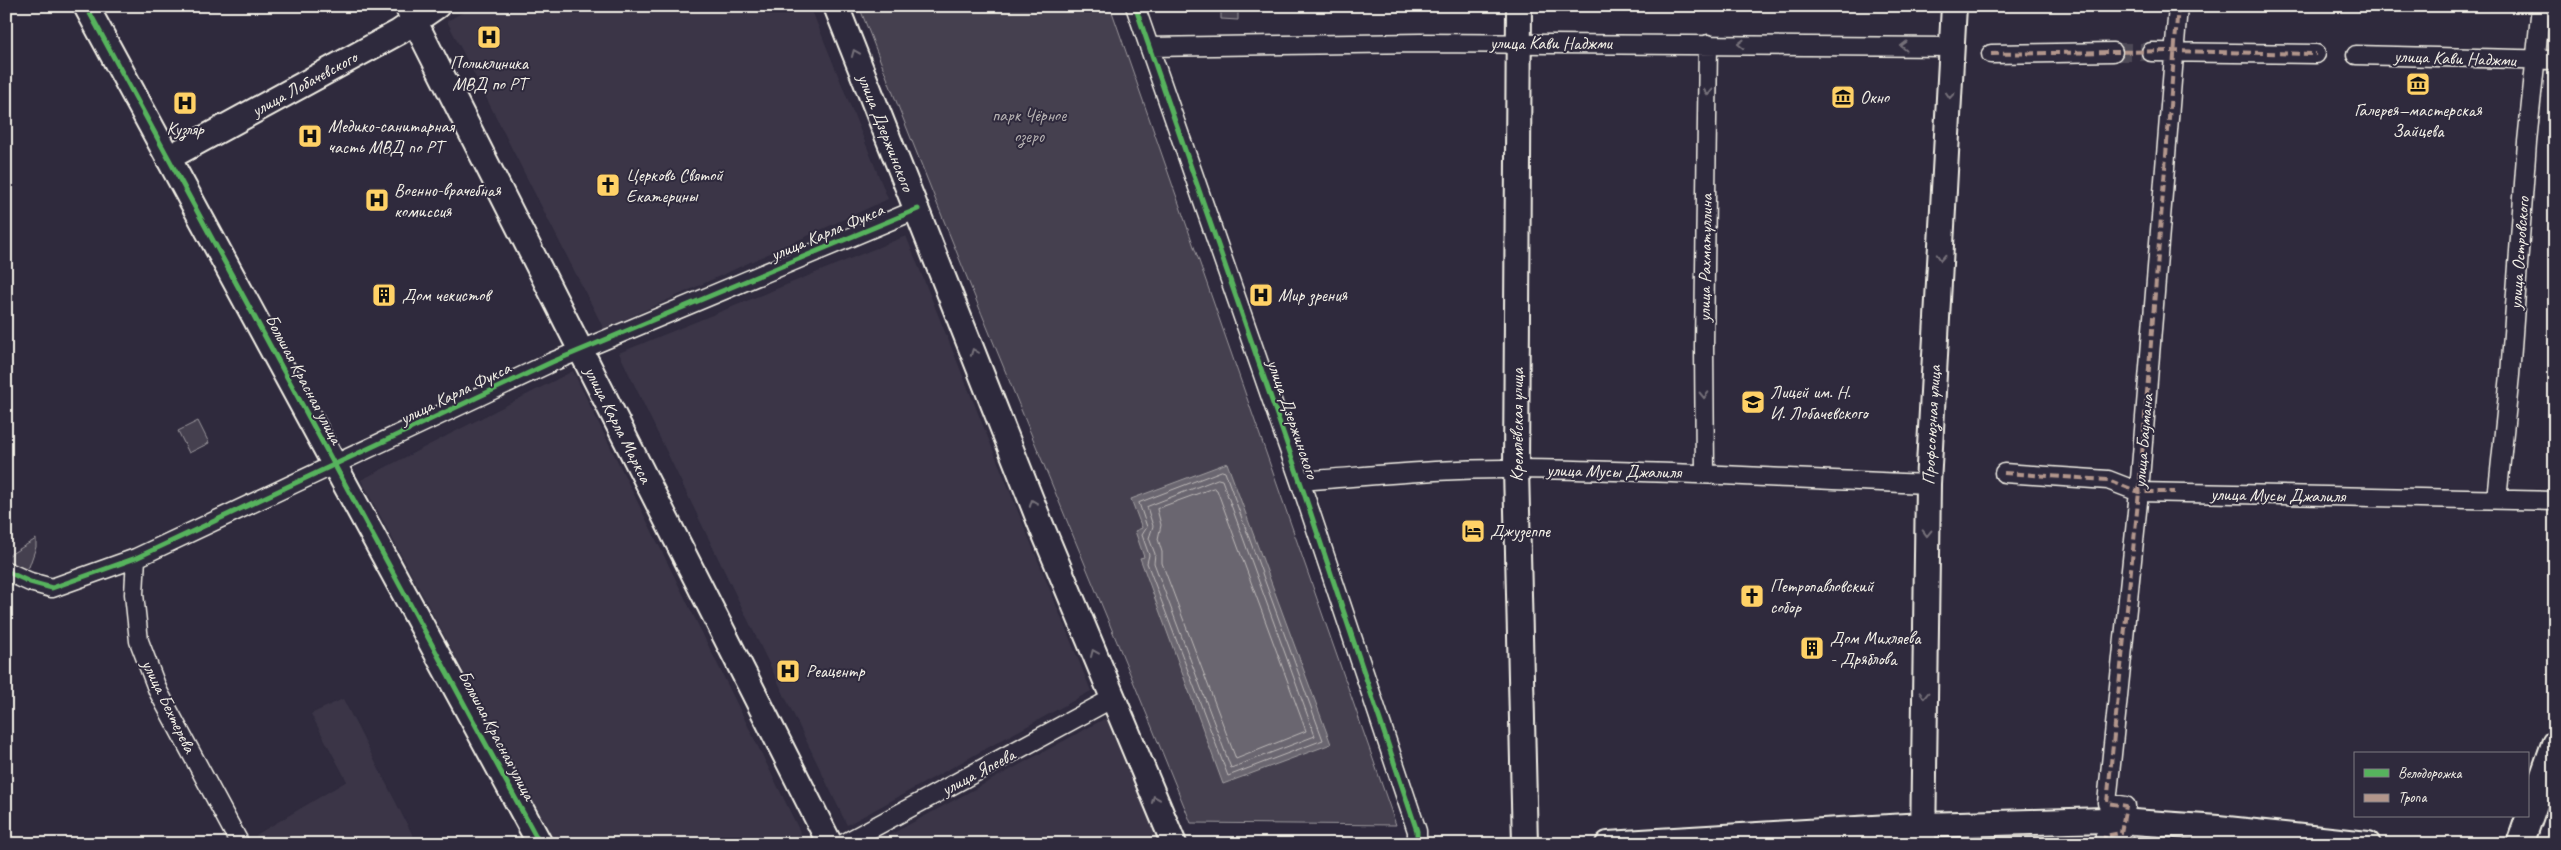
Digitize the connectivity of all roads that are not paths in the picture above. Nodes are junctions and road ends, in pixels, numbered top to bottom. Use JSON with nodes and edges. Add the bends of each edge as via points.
{"nodes":[{"id":1,"x":86,"y":6,"type":"edge"},
{"id":2,"x":836,"y":6,"type":"edge"},
{"id":3,"x":1135,"y":6,"type":"edge"},
{"id":4,"x":1519,"y":6,"type":"edge"},
{"id":5,"x":1954,"y":6,"type":"edge"},
{"id":6,"x":2178,"y":6,"type":"edge"},
{"id":7,"x":2541,"y":6,"type":"edge"},
{"id":8,"x":421,"y":11,"type":"edge"},
{"id":9,"x":1519,"y":43,"type":"junction"},
{"id":10,"x":1708,"y":44,"type":"junction"},
{"id":11,"x":1953,"y":46,"type":"junction"},
{"id":12,"x":1149,"y":47,"type":"junction"},
{"id":13,"x":2173,"y":51,"type":"junction"},
{"id":14,"x":2114,"y":52,"type":"tunnel mouth"},
{"id":15,"x":2151,"y":52,"type":"tunnel mouth"},
{"id":16,"x":1991,"y":54,"type":"dead end"},
{"id":17,"x":2316,"y":54,"type":"dead end"},
{"id":18,"x":2356,"y":55,"type":"dead end"},
{"id":19,"x":2537,"y":60,"type":"junction"},
{"id":20,"x":2555,"y":60,"type":"edge"},
{"id":21,"x":168,"y":158,"type":"junction"},
{"id":22,"x":918,"y":209,"type":"junction"},
{"id":23,"x":586,"y":348,"type":"junction"},
{"id":24,"x":336,"y":466,"type":"junction"},
{"id":25,"x":1516,"y":468,"type":"junction"},
{"id":26,"x":1705,"y":473,"type":"junction"},
{"id":27,"x":2004,"y":473,"type":"dead end"},
{"id":28,"x":1300,"y":481,"type":"junction"},
{"id":29,"x":1928,"y":484,"type":"junction"},
{"id":30,"x":2139,"y":492,"type":"junction"},
{"id":31,"x":2498,"y":500,"type":"junction"},
{"id":32,"x":2555,"y":501,"type":"edge"},
{"id":33,"x":136,"y":558,"type":"junction"},
{"id":34,"x":6,"y":572,"type":"edge"},
{"id":35,"x":1113,"y":698,"type":"junction"},
{"id":36,"x":2555,"y":744,"type":"edge"},
{"id":37,"x":2123,"y":821,"type":"junction"},
{"id":38,"x":1923,"y":835,"type":"edge"},
{"id":39,"x":240,"y":844,"type":"edge"},
{"id":40,"x":540,"y":844,"type":"edge"},
{"id":41,"x":830,"y":844,"type":"edge"},
{"id":42,"x":843,"y":844,"type":"edge"},
{"id":43,"x":1174,"y":844,"type":"edge"},
{"id":44,"x":1417,"y":844,"type":"edge"},
{"id":45,"x":1525,"y":844,"type":"edge"},
{"id":46,"x":1608,"y":844,"type":"edge"},
{"id":47,"x":2104,"y":844,"type":"edge"},
{"id":48,"x":2368,"y":844,"type":"edge"},
{"id":49,"x":2520,"y":844,"type":"edge"}],
"edges":[{"from":1,"to":21,"type":"main road","name":"Большая Красная улица"},
{"from":22,"to":2,"type":"main road","name":"улица Дзержинского","one_way":true},
{"from":3,"to":12,"type":"street","name":"улица Дзержинского"},
{"from":4,"to":9,"type":"main road","name":"Кремлёвская улица"},
{"from":5,"to":11,"type":"main road","name":"Профсоюзная улица"},
{"from":6,"to":13,"type":"street","name":"улица Баумана"},
{"from":7,"to":19,"type":"street","name":"улица Островского"},
{"from":8,"to":21,"type":"main road","name":"улица Лобачевского"},
{"from":8,"to":23,"type":"main road","name":"улица Карла Маркса"},
{"from":9,"to":10,"type":"street","name":"улица Кави Наджми"},
{"from":9,"to":12,"type":"street","name":"улица Кави Наджми"},
{"from":9,"to":25,"type":"main road","name":"Кремлёвская улица"},
{"from":11,"to":10,"type":"street","name":"улица Кави Наджми","one_way":true},
{"from":10,"to":26,"type":"street","name":"улица Рахматуллина","one_way":true},
{"from":11,"to":29,"type":"main road","name":"Профсоюзная улица","one_way":true},
{"from":12,"to":28,"type":"street","name":"улица Дзержинского"},
{"from":13,"to":15,"type":"street"},
{"from":13,"to":17,"type":"street"},
{"from":13,"to":30,"type":"street","name":"улица Баумана"},
{"from":14,"to":16,"type":"street"},
{"from":18,"to":19,"type":"street","name":"улица Кави Наджми"},
{"from":19,"to":20,"type":"street","name":"улица Кави Наджми"},
{"from":19,"to":31,"type":"street","name":"улица Островского","via":[[2527,142],[2510,384]]},
{"from":21,"to":24,"type":"main road","name":"Большая Красная улица"},
{"from":22,"to":23,"type":"street","name":"улица Карла Фукса"},
{"from":35,"to":22,"type":"main road","name":"улица Дзержинского","one_way":true,"via":[[1041,525]]},
{"from":23,"to":24,"type":"street","name":"улица Карла Фукса"},
{"from":23,"to":41,"type":"main road","name":"улица Карла Маркса"},
{"from":23,"to":42,"type":"main road","name":"улица Карла Маркса"},
{"from":24,"to":33,"type":"street","name":"улица Карла Фукса"},
{"from":24,"to":40,"type":"main road","name":"Большая Красная улица"},
{"from":25,"to":26,"type":"street","name":"улица Мусы Джалиля"},
{"from":25,"to":28,"type":"street","name":"улица Мусы Джалиля"},
{"from":25,"to":45,"type":"main road","name":"Кремлёвская улица"},
{"from":26,"to":29,"type":"street","name":"улица Мусы Джалиля"},
{"from":27,"to":30,"type":"street","name":"улица Мусы Джалиля","via":[[2108,480]]},
{"from":28,"to":44,"type":"street","name":"улица Дзержинского","via":[[1414,822]]},
{"from":29,"to":38,"type":"main road","name":"Профсоюзная улица","one_way":true},
{"from":30,"to":31,"type":"street","name":"улица Мусы Джалиля"},
{"from":30,"to":37,"type":"street","name":"улица Баумана","via":[[2107,803],[2126,806]]},
{"from":31,"to":32,"type":"street","name":"улица Мусы Джалиля"},
{"from":33,"to":34,"type":"street","name":"улица Карла Фукса","via":[[52,588]]},
{"from":33,"to":39,"type":"street","name":"улица Бехтерева","via":[[134,594],[139,641],[158,691]]},
{"from":35,"to":42,"type":"street","name":"улица Япеева"},
{"from":43,"to":35,"type":"main road","name":"улица Дзержинского","one_way":true},
{"from":36,"to":49,"type":"main road"},
{"from":37,"to":38,"type":"main road"},
{"from":37,"to":47,"type":"street","via":[[2121,833],[2104,836]]},
{"from":37,"to":48,"type":"main road"},
{"from":38,"to":46,"type":"main road"}]}
